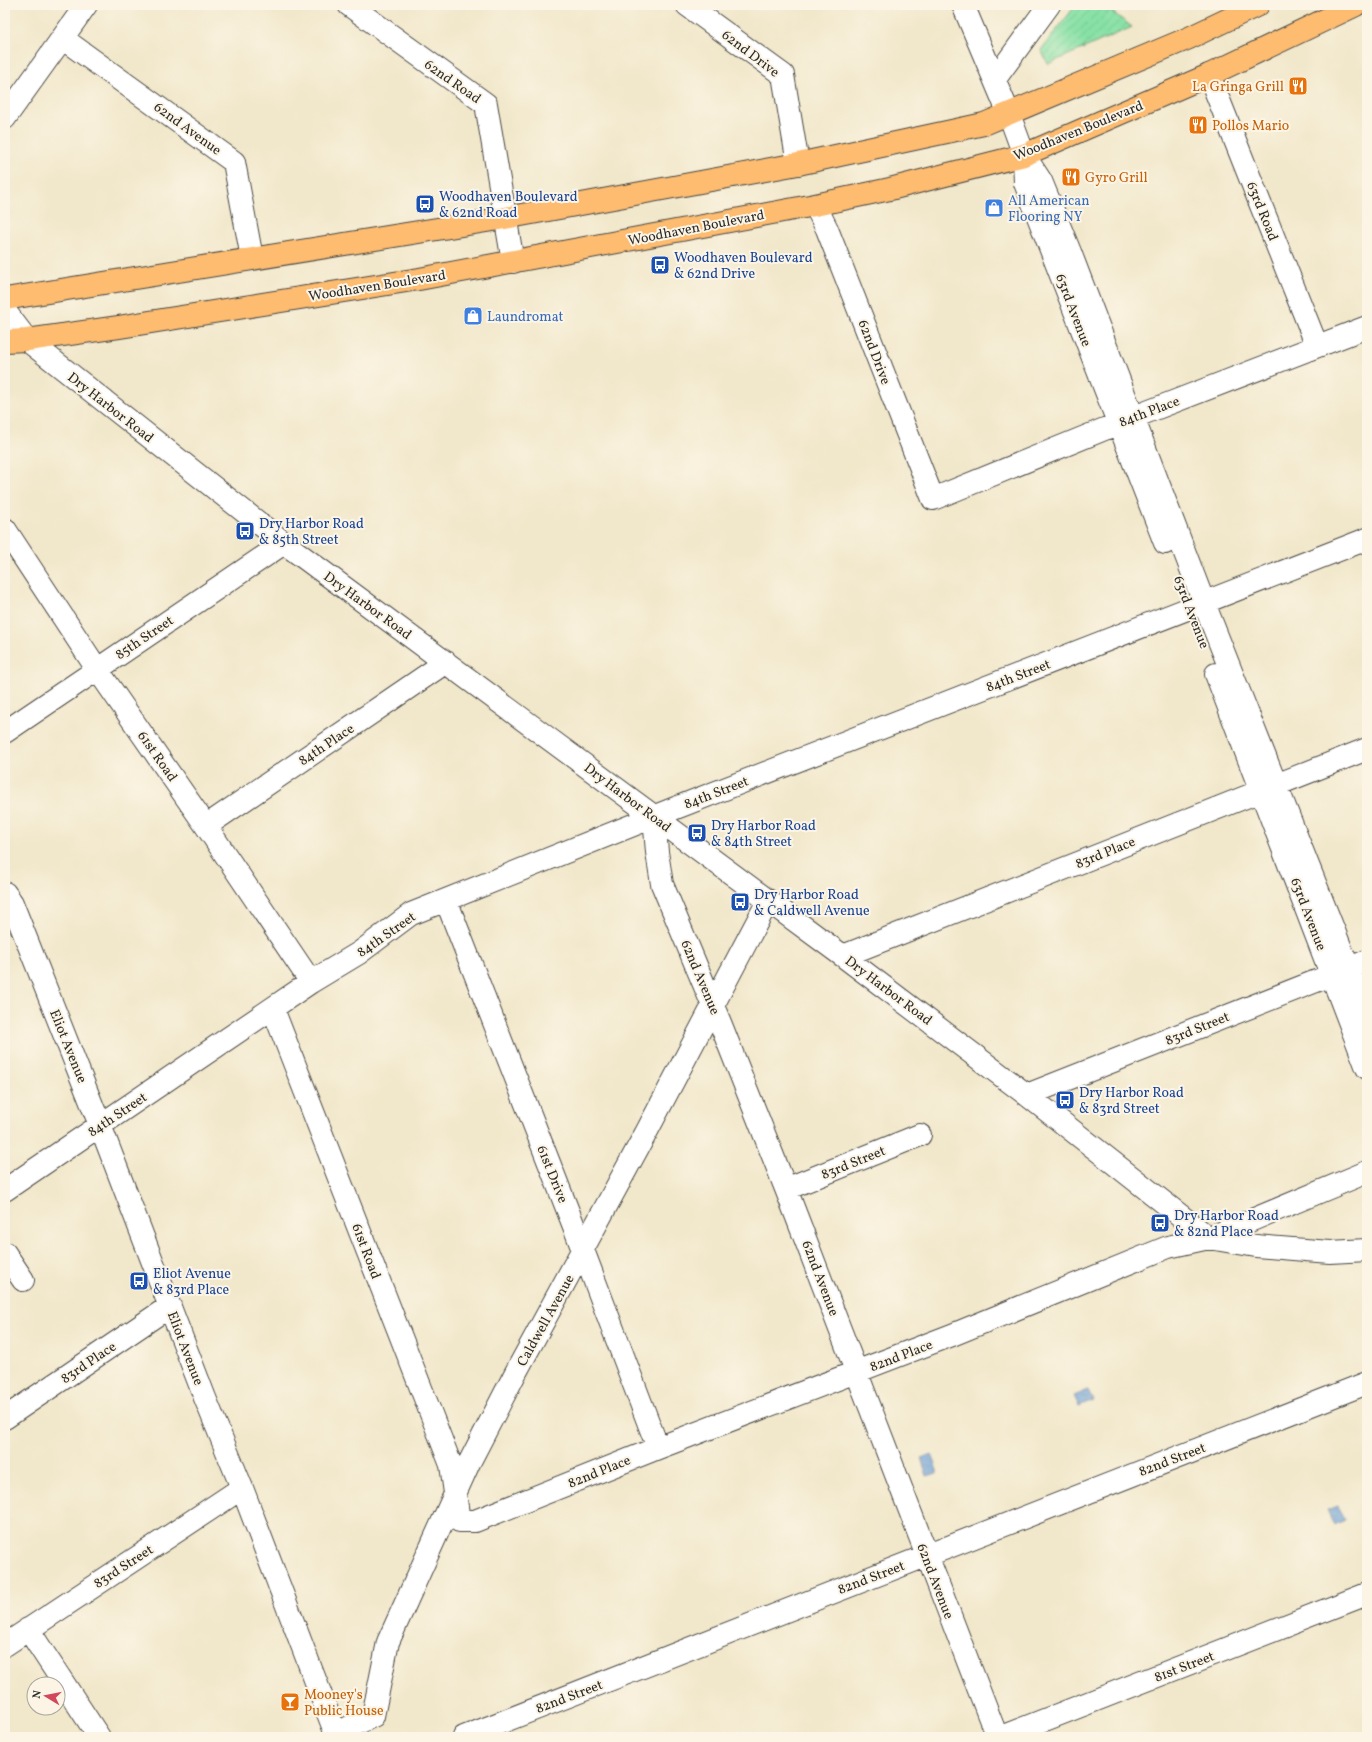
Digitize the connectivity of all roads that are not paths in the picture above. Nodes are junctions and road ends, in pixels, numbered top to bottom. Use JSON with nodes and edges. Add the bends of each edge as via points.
{"nodes":[{"id":1,"x":86,"y":5,"type":"edge"},
{"id":2,"x":349,"y":5,"type":"edge"},
{"id":3,"x":687,"y":5,"type":"edge"},
{"id":4,"x":963,"y":5,"type":"edge"},
{"id":5,"x":1049,"y":5,"type":"edge"},
{"id":6,"x":1258,"y":5,"type":"edge"},
{"id":7,"x":1356,"y":5,"type":"edge"},
{"id":8,"x":62,"y":38,"type":"junction"},
{"id":9,"x":1208,"y":76,"type":"junction"},
{"id":10,"x":995,"y":79,"type":"junction"},
{"id":11,"x":1009,"y":114,"type":"junction"},
{"id":12,"x":5,"y":118,"type":"edge"},
{"id":13,"x":1024,"y":155,"type":"junction"},
{"id":14,"x":798,"y":164,"type":"junction"},
{"id":15,"x":815,"y":205,"type":"junction"},
{"id":16,"x":505,"y":218,"type":"junction"},
{"id":17,"x":252,"y":258,"type":"junction"},
{"id":18,"x":513,"y":262,"type":"junction"},
{"id":19,"x":5,"y":299,"type":"edge"},
{"id":20,"x":5,"y":311,"type":"edge"},
{"id":21,"x":1367,"y":327,"type":"edge"},
{"id":22,"x":27,"y":340,"type":"junction"},
{"id":23,"x":5,"y":341,"type":"edge"},
{"id":24,"x":1317,"y":346,"type":"junction"},
{"id":25,"x":1126,"y":420,"type":"junction"},
{"id":26,"x":933,"y":499,"type":"joint"},
{"id":27,"x":5,"y":529,"type":"edge"},
{"id":28,"x":1367,"y":539,"type":"edge"},
{"id":29,"x":284,"y":543,"type":"junction"},
{"id":30,"x":1197,"y":605,"type":"junction"},
{"id":31,"x":446,"y":662,"type":"junction"},
{"id":32,"x":97,"y":669,"type":"junction"},
{"id":33,"x":5,"y":732,"type":"edge"},
{"id":34,"x":1367,"y":749,"type":"edge"},
{"id":35,"x":1269,"y":787,"type":"junction"},
{"id":36,"x":654,"y":817,"type":"junction"},
{"id":37,"x":206,"y":826,"type":"junction"},
{"id":38,"x":5,"y":893,"type":"edge"},
{"id":39,"x":446,"y":900,"type":"junction"},
{"id":40,"x":768,"y":901,"type":"junction"},
{"id":41,"x":843,"y":956,"type":"junction"},
{"id":42,"x":1349,"y":968,"type":"edge"},
{"id":43,"x":311,"y":982,"type":"junction"},
{"id":44,"x":712,"y":1005,"type":"junction"},
{"id":45,"x":273,"y":1009,"type":"junction"},
{"id":46,"x":1367,"y":1014,"type":"edge"},
{"id":47,"x":1367,"y":1068,"type":"edge"},
{"id":48,"x":1027,"y":1095,"type":"junction"},
{"id":49,"x":100,"y":1125,"type":"junction"},
{"id":50,"x":920,"y":1134,"type":"dead end"},
{"id":51,"x":1367,"y":1172,"type":"edge"},
{"id":52,"x":786,"y":1189,"type":"junction"},
{"id":53,"x":5,"y":1190,"type":"edge"},
{"id":54,"x":1209,"y":1238,"type":"junction"},
{"id":55,"x":1367,"y":1250,"type":"edge"},
{"id":56,"x":582,"y":1251,"type":"junction"},
{"id":57,"x":5,"y":1253,"type":"edge"},
{"id":58,"x":23,"y":1280,"type":"dead end"},
{"id":59,"x":170,"y":1306,"type":"junction"},
{"id":60,"x":857,"y":1371,"type":"junction"},
{"id":61,"x":1367,"y":1383,"type":"edge"},
{"id":62,"x":5,"y":1418,"type":"edge"},
{"id":63,"x":658,"y":1448,"type":"junction"},
{"id":64,"x":242,"y":1488,"type":"junction"},
{"id":65,"x":456,"y":1494,"type":"junction"},
{"id":66,"x":926,"y":1556,"type":"junction"},
{"id":67,"x":1367,"y":1594,"type":"edge"},
{"id":68,"x":28,"y":1629,"type":"junction"},
{"id":69,"x":5,"y":1644,"type":"edge"},
{"id":70,"x":336,"y":1735,"type":"edge"},
{"id":71,"x":99,"y":1737,"type":"edge"},
{"id":72,"x":464,"y":1737,"type":"edge"},
{"id":73,"x":997,"y":1737,"type":"edge"},
{"id":74,"x":1001,"y":1737,"type":"edge"}],
"edges":[{"from":1,"to":8,"type":"street"},
{"from":2,"to":16,"type":"street","name":"62nd Road","via":[[486,104]]},
{"from":3,"to":14,"type":"street","name":"62nd Drive","via":[[783,75]]},
{"from":4,"to":10,"type":"street","name":"63rd Avenue"},
{"from":5,"to":10,"type":"street"},
{"from":6,"to":11,"type":"main road","via":[[1188,38]]},
{"from":7,"to":9,"type":"main road","name":"Woodhaven Boulevard"},
{"from":8,"to":12,"type":"street"},
{"from":8,"to":17,"type":"street","name":"62nd Avenue","via":[[234,162]]},
{"from":9,"to":13,"type":"main road","name":"Woodhaven Boulevard"},
{"from":9,"to":24,"type":"street","name":"63rd Road"},
{"from":10,"to":11,"type":"street","name":"63rd Avenue"},
{"from":11,"to":13,"type":"street","name":"63rd Avenue"},
{"from":11,"to":14,"type":"main road","via":[[984,124]]},
{"from":13,"to":15,"type":"main road","name":"Woodhaven Boulevard"},
{"from":13,"to":25,"type":"street","name":"63rd Avenue","via":[[1025,183]]},
{"from":14,"to":16,"type":"main road"},
{"from":15,"to":18,"type":"main road","name":"Woodhaven Boulevard"},
{"from":15,"to":26,"type":"street","name":"62nd Drive","via":[[832,240]]},
{"from":16,"to":17,"type":"main road"},
{"from":16,"to":18,"type":"street","name":"62nd Road"},
{"from":17,"to":19,"type":"main road"},
{"from":18,"to":22,"type":"main road","name":"Woodhaven Boulevard"},
{"from":20,"to":22,"type":"street","name":"Dry Harbor Road"},
{"from":21,"to":24,"type":"street","name":"84th Place"},
{"from":22,"to":23,"type":"main road","name":"Woodhaven Boulevard"},
{"from":22,"to":29,"type":"street","name":"Dry Harbor Road"},
{"from":24,"to":25,"type":"street","name":"84th Place"},
{"from":25,"to":26,"type":"street","name":"84th Place"},
{"from":25,"to":30,"type":"street","name":"63rd Avenue"},
{"from":27,"to":32,"type":"street","name":"61st Road"},
{"from":28,"to":30,"type":"street","name":"84th Street"},
{"from":29,"to":31,"type":"street","name":"Dry Harbor Road"},
{"from":29,"to":32,"type":"street","name":"85th Street"},
{"from":30,"to":35,"type":"street","name":"63rd Avenue"},
{"from":30,"to":36,"type":"street","name":"84th Street"},
{"from":31,"to":36,"type":"street","name":"Dry Harbor Road"},
{"from":31,"to":37,"type":"street","name":"84th Place"},
{"from":32,"to":33,"type":"street","name":"85th Street"},
{"from":32,"to":37,"type":"street","name":"61st Road"},
{"from":34,"to":35,"type":"street","name":"83rd Place"},
{"from":35,"to":41,"type":"street","name":"83rd Place"},
{"from":35,"to":42,"type":"street","name":"63rd Avenue"},
{"from":36,"to":39,"type":"street","name":"84th Street"},
{"from":36,"to":40,"type":"street","name":"Dry Harbor Road"},
{"from":36,"to":44,"type":"street","name":"62nd Avenue","via":[[662,884]]},
{"from":37,"to":43,"type":"street","name":"61st Road"},
{"from":38,"to":49,"type":"street","name":"Eliot Avenue","via":[[12,903]]},
{"from":39,"to":43,"type":"street","name":"84th Street","via":[[411,914],[359,953]]},
{"from":39,"to":56,"type":"street","name":"61st Drive"},
{"from":40,"to":41,"type":"street","name":"Dry Harbor Road"},
{"from":40,"to":44,"type":"street","name":"Caldwell Avenue"},
{"from":41,"to":48,"type":"street","name":"Dry Harbor Road"},
{"from":42,"to":46,"type":"street","name":"63rd Avenue"},
{"from":42,"to":47,"type":"street","name":"63rd Avenue"},
{"from":42,"to":48,"type":"street","name":"83rd Street"},
{"from":43,"to":45,"type":"street","name":"84th Street"},
{"from":44,"to":52,"type":"street","name":"62nd Avenue"},
{"from":44,"to":56,"type":"street","name":"Caldwell Avenue"},
{"from":45,"to":49,"type":"street","name":"84th Street"},
{"from":45,"to":65,"type":"street","name":"61st Road","via":[[451,1465]]},
{"from":48,"to":54,"type":"street","name":"Dry Harbor Road"},
{"from":49,"to":53,"type":"street","name":"84th Street"},
{"from":49,"to":59,"type":"street","name":"Eliot Avenue"},
{"from":50,"to":52,"type":"street","name":"83rd Street"},
{"from":51,"to":54,"type":"street","name":"82nd Place"},
{"from":52,"to":60,"type":"street","name":"62nd Avenue"},
{"from":54,"to":55,"type":"street","name":"Dry Harbor Road","via":[[1256,1246],[1330,1252]]},
{"from":54,"to":60,"type":"street","name":"82nd Place","via":[[1168,1248]]},
{"from":56,"to":63,"type":"street","name":"61st Drive"},
{"from":56,"to":65,"type":"street","name":"Caldwell Avenue","via":[[516,1372],[469,1463]]},
{"from":57,"to":58,"type":"street"},
{"from":59,"to":62,"type":"street","name":"83rd Place"},
{"from":59,"to":64,"type":"street","name":"Eliot Avenue"},
{"from":60,"to":63,"type":"street","name":"82nd Place"},
{"from":60,"to":66,"type":"street","name":"62nd Avenue"},
{"from":61,"to":66,"type":"street","name":"82nd Street"},
{"from":63,"to":65,"type":"street","name":"82nd Place","via":[[475,1521],[459,1521]]},
{"from":64,"to":68,"type":"street","name":"83rd Street"},
{"from":64,"to":70,"type":"street","name":"Eliot Avenue"},
{"from":65,"to":70,"type":"street","name":"Caldwell Avenue","via":[[388,1642],[373,1716]]},
{"from":66,"to":72,"type":"street","name":"82nd Street"},
{"from":66,"to":73,"type":"street","name":"62nd Avenue"},
{"from":67,"to":74,"type":"street","name":"81st Street"},
{"from":68,"to":69,"type":"street","name":"83rd Street"},
{"from":68,"to":71,"type":"street"}]}
